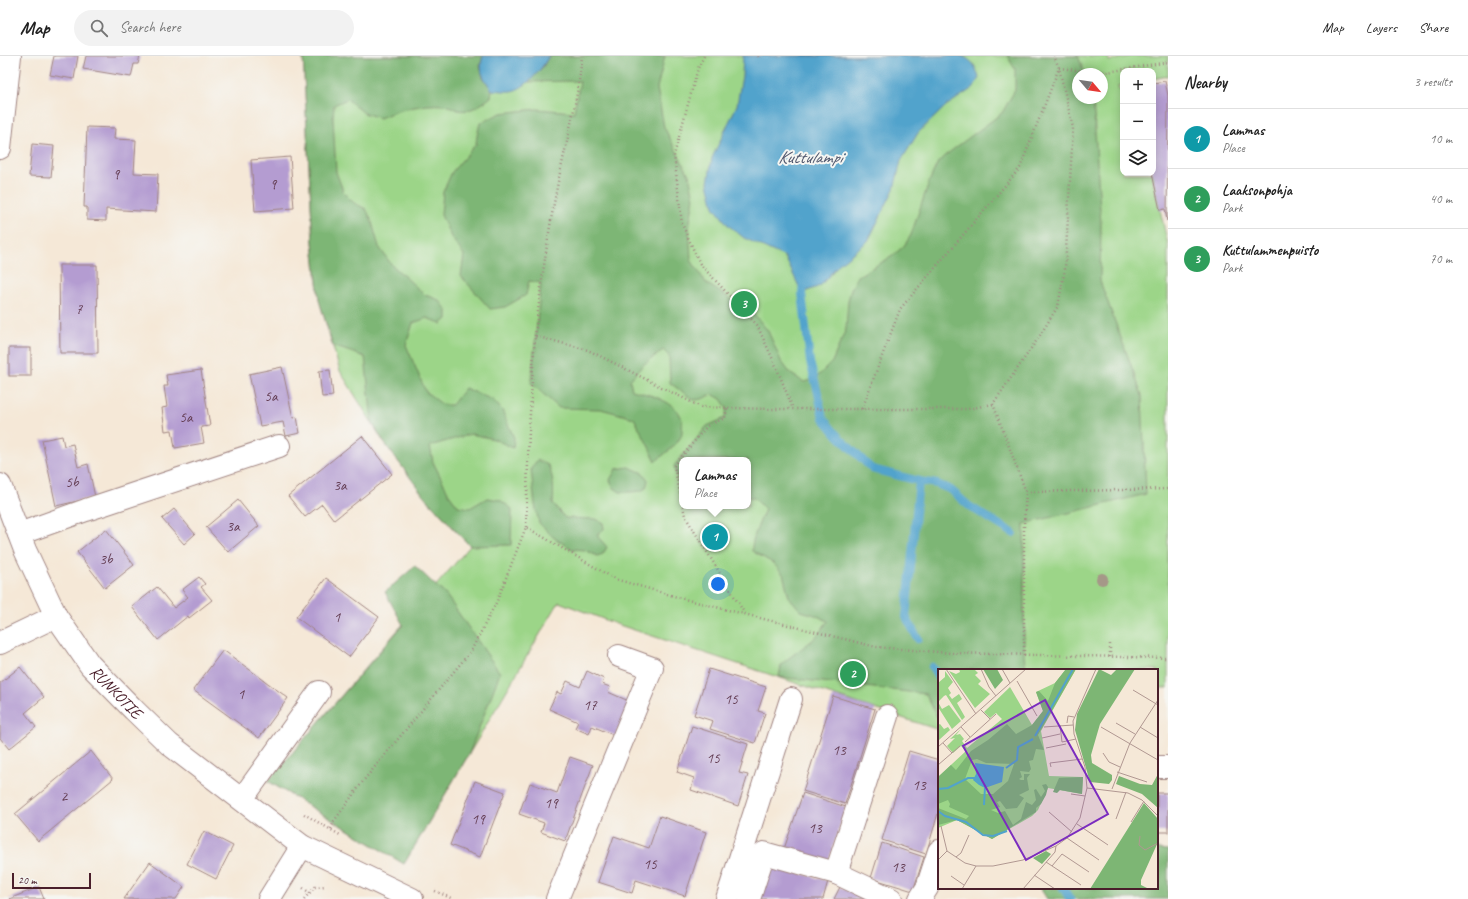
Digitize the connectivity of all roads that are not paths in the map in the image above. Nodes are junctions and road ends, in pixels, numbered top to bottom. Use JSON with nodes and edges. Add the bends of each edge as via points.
{"nodes":[{"id":1,"x":10,"y":56,"type":"edge"},
{"id":2,"x":0,"y":148,"type":"edge"},
{"id":3,"x":279,"y":446,"type":"dead end"},
{"id":4,"x":0,"y":485,"type":"edge"},
{"id":5,"x":19,"y":534,"type":"junction"},
{"id":6,"x":56,"y":616,"type":"junction"},
{"id":7,"x":0,"y":643,"type":"edge"},
{"id":8,"x":619,"y":656,"type":"dead end"},
{"id":9,"x":319,"y":692,"type":"dead end"},
{"id":10,"x":791,"y":698,"type":"dead end"},
{"id":11,"x":887,"y":716,"type":"dead end"},
{"id":12,"x":242,"y":799,"type":"junction"},
{"id":13,"x":302,"y":846,"type":"junction"},
{"id":14,"x":938,"y":854,"type":"edge"},
{"id":15,"x":836,"y":873,"type":"junction"},
{"id":16,"x":269,"y":899,"type":"edge"},
{"id":17,"x":412,"y":899,"type":"edge"},
{"id":18,"x":557,"y":899,"type":"edge"},
{"id":19,"x":727,"y":899,"type":"edge"},
{"id":20,"x":749,"y":899,"type":"edge"},
{"id":21,"x":891,"y":899,"type":"edge"},
{"id":22,"x":920,"y":899,"type":"edge"}],
"edges":[{"from":1,"to":2,"type":"street"},
{"from":3,"to":5,"type":"street"},
{"from":4,"to":5,"type":"street","name":"RUNKOTIE"},
{"from":5,"to":6,"type":"street","name":"RUNKOTIE"},
{"from":6,"to":7,"type":"street"},
{"from":6,"to":12,"type":"street","name":"RUNKOTIE","via":[[90,665],[134,710],[169,744]]},
{"from":8,"to":18,"type":"street","via":[[652,668]]},
{"from":9,"to":12,"type":"street"},
{"from":10,"to":19,"type":"street"},
{"from":11,"to":15,"type":"street"},
{"from":12,"to":13,"type":"street","name":"RUNKOTIE"},
{"from":13,"to":16,"type":"street"},
{"from":13,"to":17,"type":"street","name":"RUNKOTIE"},
{"from":14,"to":22,"type":"street","via":[[927,888]]},
{"from":15,"to":20,"type":"street","via":[[764,853]]},
{"from":15,"to":21,"type":"street"}]}
